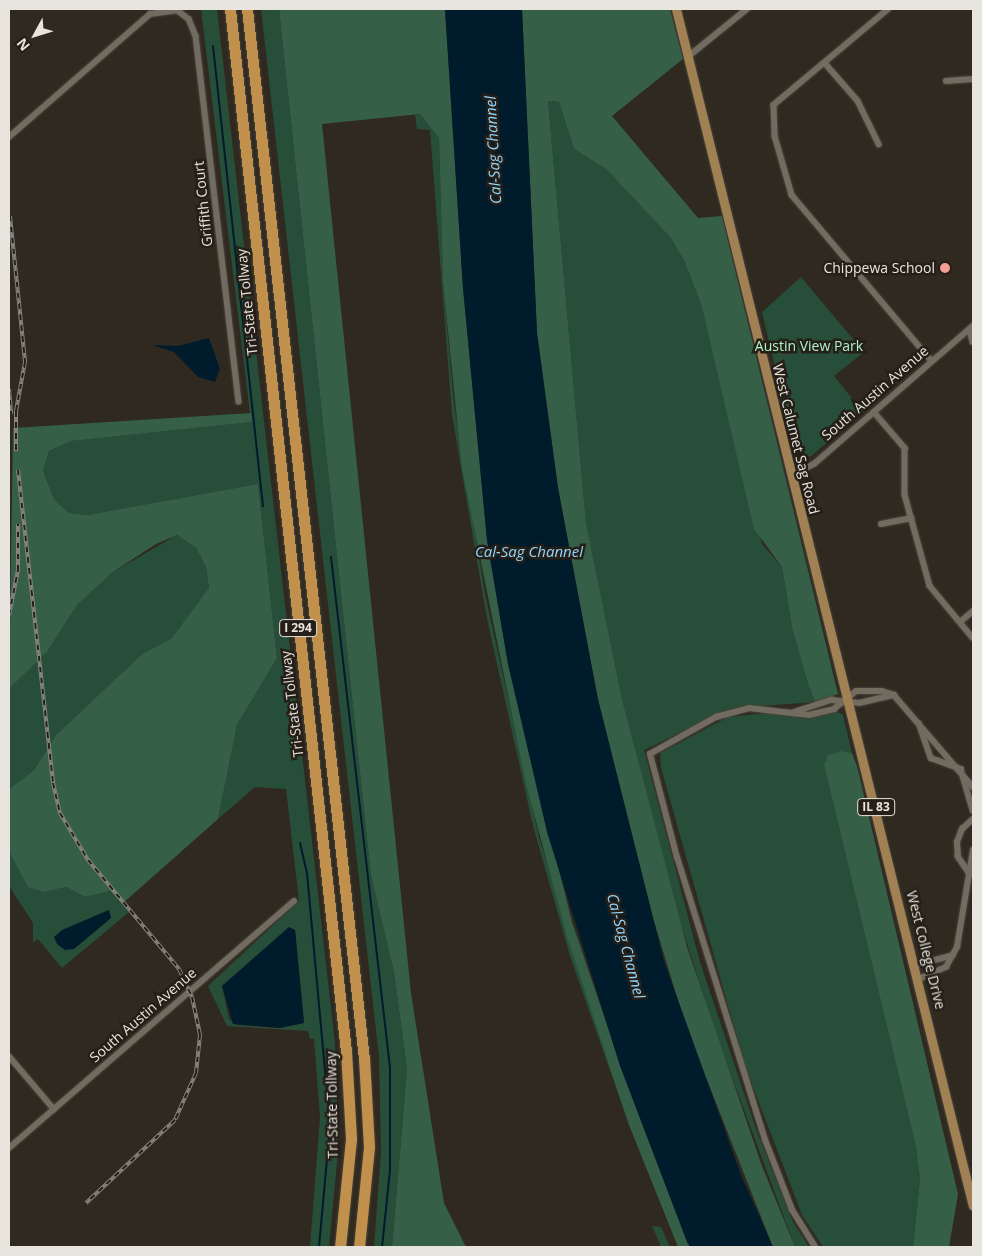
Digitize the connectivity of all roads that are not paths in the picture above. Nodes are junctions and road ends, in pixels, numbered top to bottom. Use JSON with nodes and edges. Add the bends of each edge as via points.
{"nodes":[{"id":1,"x":230,"y":9,"type":"edge"},
{"id":2,"x":247,"y":9,"type":"edge"},
{"id":3,"x":676,"y":9,"type":"edge"},
{"id":4,"x":747,"y":9,"type":"edge"},
{"id":5,"x":889,"y":9,"type":"edge"},
{"id":6,"x":689,"y":56,"type":"junction"},
{"id":7,"x":826,"y":63,"type":"junction"},
{"id":8,"x":973,"y":79,"type":"edge"},
{"id":9,"x":946,"y":80,"type":"dead end"},
{"id":10,"x":9,"y":137,"type":"edge"},
{"id":11,"x":879,"y":144,"type":"dead end"},
{"id":12,"x":971,"y":328,"type":"edge"},
{"id":13,"x":973,"y":342,"type":"edge"},
{"id":14,"x":931,"y":360,"type":"junction"},
{"id":15,"x":239,"y":401,"type":"dead end"},
{"id":16,"x":874,"y":412,"type":"junction"},
{"id":17,"x":791,"y":476,"type":"junction"},
{"id":18,"x":911,"y":518,"type":"junction"},
{"id":19,"x":881,"y":524,"type":"dead end"},
{"id":20,"x":973,"y":611,"type":"edge"},
{"id":21,"x":960,"y":622,"type":"junction"},
{"id":22,"x":973,"y":638,"type":"edge"},
{"id":23,"x":894,"y":694,"type":"junction"},
{"id":24,"x":849,"y":700,"type":"junction"},
{"id":25,"x":794,"y":712,"type":"junction"},
{"id":26,"x":919,"y":723,"type":"junction"},
{"id":27,"x":961,"y":769,"type":"junction"},
{"id":28,"x":973,"y":787,"type":"edge"},
{"id":29,"x":973,"y":810,"type":"edge"},
{"id":30,"x":973,"y":819,"type":"edge"},
{"id":31,"x":973,"y":850,"type":"edge"},
{"id":32,"x":970,"y":875,"type":"junction"},
{"id":33,"x":294,"y":901,"type":"dead end"},
{"id":34,"x":953,"y":955,"type":"junction"},
{"id":35,"x":916,"y":965,"type":"junction"},
{"id":36,"x":920,"y":979,"type":"junction"},
{"id":37,"x":9,"y":1056,"type":"edge"},
{"id":38,"x":54,"y":1109,"type":"junction"},
{"id":39,"x":9,"y":1148,"type":"edge"},
{"id":40,"x":973,"y":1206,"type":"edge"},
{"id":41,"x":340,"y":1247,"type":"edge"},
{"id":42,"x":359,"y":1247,"type":"edge"},
{"id":43,"x":815,"y":1247,"type":"edge"}],
"edges":[{"from":1,"to":41,"type":"highway","name":"Tri-State Tollway","number":"I 294","via":[[346,1050],[351,1138]]},
{"from":2,"to":42,"type":"highway","number":"I 294","via":[[364,1058],[369,1148]]},
{"from":3,"to":6,"type":"main road","name":"West Calumet Sag Road","number":"IL 83"},
{"from":4,"to":6,"type":"street"},
{"from":5,"to":7,"type":"street"},
{"from":6,"to":17,"type":"main road","name":"West Calumet Sag Road","number":"IL 83"},
{"from":7,"to":11,"type":"street","via":[[858,101]]},
{"from":7,"to":14,"type":"street","via":[[774,105],[778,152],[792,195]]},
{"from":8,"to":9,"type":"street"},
{"from":10,"to":15,"type":"street","name":"Griffith Court","via":[[150,14],[177,10],[189,19],[196,36]]},
{"from":12,"to":13,"type":"street"},
{"from":12,"to":14,"type":"street","name":"South Austin Avenue"},
{"from":14,"to":16,"type":"street","name":"South Austin Avenue"},
{"from":16,"to":17,"type":"street","name":"South Austin Avenue","via":[[814,464]]},
{"from":16,"to":18,"type":"street","via":[[905,448],[905,495]]},
{"from":17,"to":24,"type":"main road","name":"West Calumet Sag Road","number":"IL 83"},
{"from":18,"to":19,"type":"street"},
{"from":18,"to":21,"type":"street","via":[[930,586]]},
{"from":20,"to":21,"type":"street"},
{"from":21,"to":22,"type":"street"},
{"from":23,"to":24,"type":"street","via":[[860,702]]},
{"from":23,"to":24,"type":"street","via":[[856,691]]},
{"from":23,"to":26,"type":"street"},
{"from":24,"to":25,"type":"street"},
{"from":24,"to":25,"type":"street","via":[[822,712]]},
{"from":24,"to":35,"type":"main road","name":"West College Drive","number":"IL 83"},
{"from":25,"to":43,"type":"street","via":[[749,708],[716,717],[650,754],[677,858],[766,1140],[792,1210]]},
{"from":26,"to":27,"type":"street"},
{"from":26,"to":27,"type":"street","via":[[931,758]]},
{"from":27,"to":28,"type":"street"},
{"from":27,"to":29,"type":"street"},
{"from":30,"to":32,"type":"street","via":[[962,829],[957,842],[958,858]]},
{"from":31,"to":32,"type":"street"},
{"from":32,"to":34,"type":"street"},
{"from":33,"to":38,"type":"street","name":"South Austin Avenue"},
{"from":34,"to":35,"type":"street"},
{"from":34,"to":36,"type":"street","via":[[946,967]]},
{"from":35,"to":36,"type":"main road","name":"West College Drive","number":"IL 83"},
{"from":36,"to":40,"type":"main road","name":"West College Drive","number":"IL 83"},
{"from":37,"to":38,"type":"street"},
{"from":38,"to":39,"type":"street","name":"South Austin Avenue"}]}
